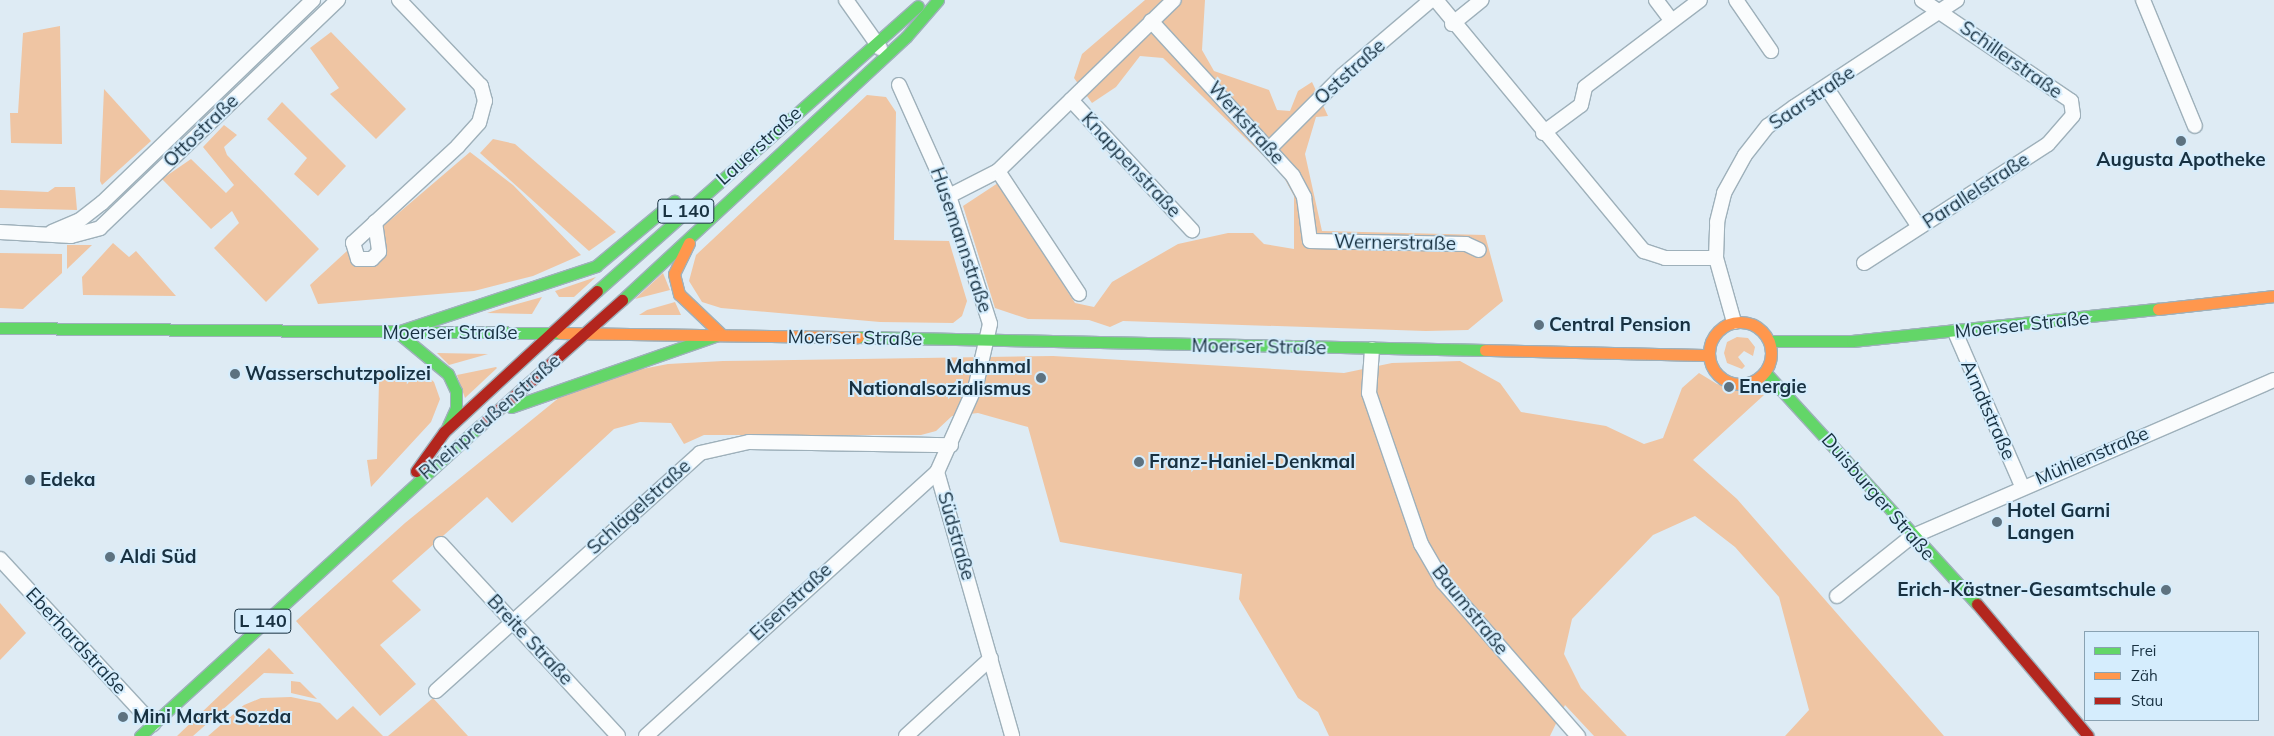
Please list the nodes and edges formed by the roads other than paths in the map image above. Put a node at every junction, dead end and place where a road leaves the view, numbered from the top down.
1 (313, 0) edge
2 (338, 0) edge
3 (399, 0) edge
4 (846, 0) edge
5 (926, 0) edge
6 (938, 0) edge
7 (1174, 0) edge
8 (1431, 0) edge
9 (1436, 0) edge
10 (1482, 0) edge
11 (1656, 0) edge
12 (1700, 0) edge
13 (1736, 0) edge
14 (1922, 0) edge
15 (1957, 0) edge
16 (2143, 0) edge
17 (1941, 12) junction
18 (1672, 21) junction
19 (1151, 22) junction
20 (1452, 24) junction
21 (877, 41) junction
22 (1772, 50) dead end
23 (885, 57) junction
24 (899, 85) dead end
25 (1826, 87) junction
26 (823, 89) junction
27 (1071, 100) junction
28 (2074, 106) joint
29 (2195, 126) dead end
30 (1543, 134) junction
31 (750, 136) dead end
32 (1271, 148) junction
33 (998, 171) junction
34 (686, 191) dead end
35 (949, 196) junction
36 (704, 221) junction
37 (376, 222) dead end
38 (1919, 227) junction
39 (1192, 230) dead end
40 (0, 232) edge
41 (51, 232) junction
42 (1310, 241) joint
43 (1479, 250) dead end
44 (1716, 258) junction
45 (1864, 263) dead end
46 (1079, 294) dead end
47 (2274, 296) edge
48 (1734, 322) junction
49 (0, 328) edge
50 (397, 332) junction
51 (1955, 332) junction
52 (551, 334) junction
53 (585, 334) junction
54 (721, 334) junction
55 (988, 341) junction
56 (1769, 341) junction
57 (1372, 349) junction
58 (1709, 355) junction
59 (1765, 372) junction
60 (2274, 380) edge
61 (501, 411) junction
62 (444, 432) junction
63 (951, 445) junction
64 (937, 472) junction
65 (2022, 486) junction
66 (394, 500) junction
67 (1911, 537) junction
68 (441, 544) dead end
69 (0, 558) edge
70 (1837, 596) dead end
71 (513, 622) junction
72 (990, 658) junction
73 (436, 691) dead end
74 (153, 724) junction
75 (140, 736) edge
76 (618, 736) edge
77 (646, 736) edge
78 (906, 736) edge
79 (1012, 736) edge
80 (1578, 736) edge
81 (2088, 736) edge

1 - 41 street, Ottostraße
2 - 41 street, Ottostraße
3 - 37 street
4 - 21 street
5 - 21 main road, Lauerstraße / L 140
6 - 23 main road, Lauerstraße / L 140
7 - 19 street, Knappenstraße
8 - 32 street, Oststraße
9 - 20 street
10 - 20 street
11 - 18 street
12 - 18 street
13 - 22 street
14 - 17 street, Schillerstraße
15 - 17 street, Saarstraße
16 - 29 street
17 - 25 street, Saarstraße
17 - 28 street, Schillerstraße
18 - 30 street
19 - 27 street, Knappenstraße
19 - 32 street, Werkstraße
20 - 30 street
21 - 23 street
21 - 26 main road, Lauerstraße / L 140
23 - 36 main road, Lauerstraße / L 140
24 - 35 street, Husemannstraße
25 - 38 street
25 - 44 street, Saarstraße
26 - 31 main road
26 - 52 main road, Lauerstraße / L 140
27 - 33 street, Knappenstraße
27 - 39 street, Knappenstraße
28 - 38 street, Parallelstraße
30 - 44 street
32 - 42 street, Werkstraße
33 - 35 street, Knappenstraße
33 - 46 street
34 - 50 main road
35 - 55 street, Husemannstraße
36 - 53 main road, Lauerstraße / L 140
36 - 54 main road
38 - 45 street, Parallelstraße
40 - 41 street, Ottostraße
42 - 43 street, Wernerstraße
44 - 48 street, Saarstraße
47 - 51 main road, Moerser Straße
48 - 56 main road
48 - 58 main road
49 - 50 main road, Moerser Straße
50 - 52 main road, Moerser Straße
50 - 62 main road
51 - 56 main road, Moerser Straße
51 - 65 street, Arndtstraße
52 - 53 main road, Moerser Straße
52 - 62 main road, Rheinpreußenstraße / L 140
53 - 54 main road, Moerser Straße
53 - 61 main road, Rheinpreußenstraße / L 140
54 - 55 main road, Moerser Straße
54 - 61 main road
55 - 57 main road, Moerser Straße
55 - 63 street, Südstraße
56 - 59 main road
57 - 58 main road, Moerser Straße
57 - 80 street, Baumstraße
58 - 59 main road
59 - 67 main road, Duisburger Straße
60 - 65 street, Mühlenstraße
61 - 66 main road, Rheinpreußenstraße / L 140
62 - 66 main road, Rheinpreußenstraße / L 140
63 - 64 street, Südstraße
63 - 71 street, Schlägelstraße
64 - 72 street, Südstraße
64 - 77 street, Eisenstraße
65 - 67 street, Mühlenstraße
66 - 74 main road, Rheinpreußenstraße / L 140
67 - 70 street, Mühlenstraße
67 - 81 main road, Duisburger Straße
68 - 71 street, Breite Straße
69 - 74 street, Eberhardstraße
71 - 73 street, Schlägelstraße
71 - 76 street, Breite Straße
72 - 78 street
72 - 79 street, Südstraße
74 - 75 main road, Rheinpreußenstraße / L 140

